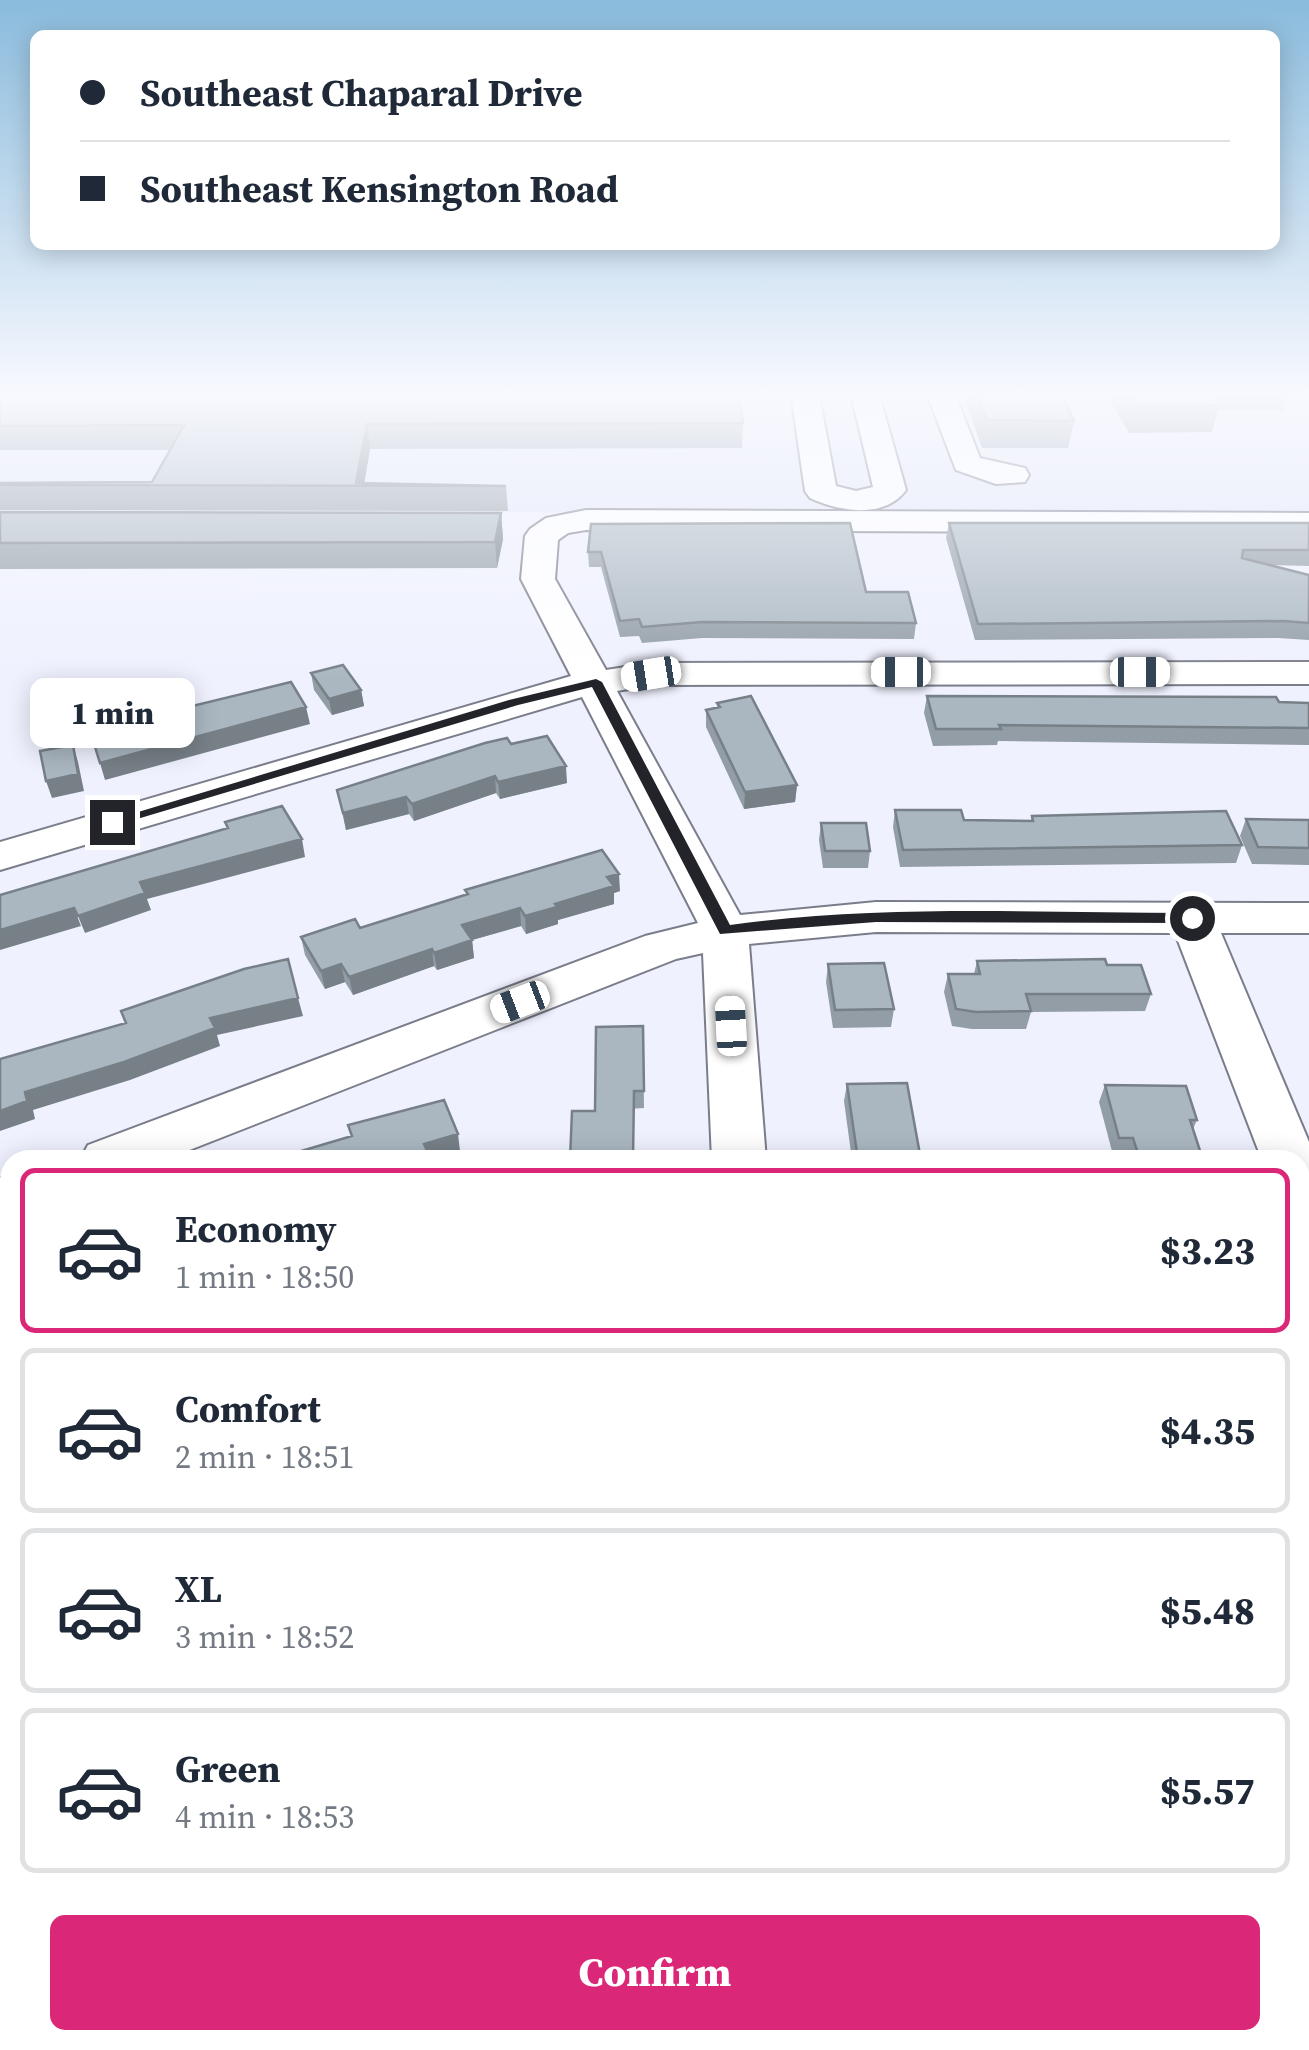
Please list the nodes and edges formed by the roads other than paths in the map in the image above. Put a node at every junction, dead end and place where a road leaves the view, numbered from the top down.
1 (821, 490) edge
2 (890, 490) edge
3 (1309, 524) edge
4 (1309, 673) edge
5 (596, 682) junction
6 (0, 856) edge
7 (1192, 918) junction
8 (1309, 918) edge
9 (725, 930) junction
10 (133, 1150) edge
11 (738, 1150) edge
12 (1285, 1150) edge

1 - 2 street
3 - 5 street
4 - 5 street
5 - 6 street
5 - 9 street
7 - 8 street
7 - 9 street
7 - 12 street
9 - 10 street
9 - 11 street

